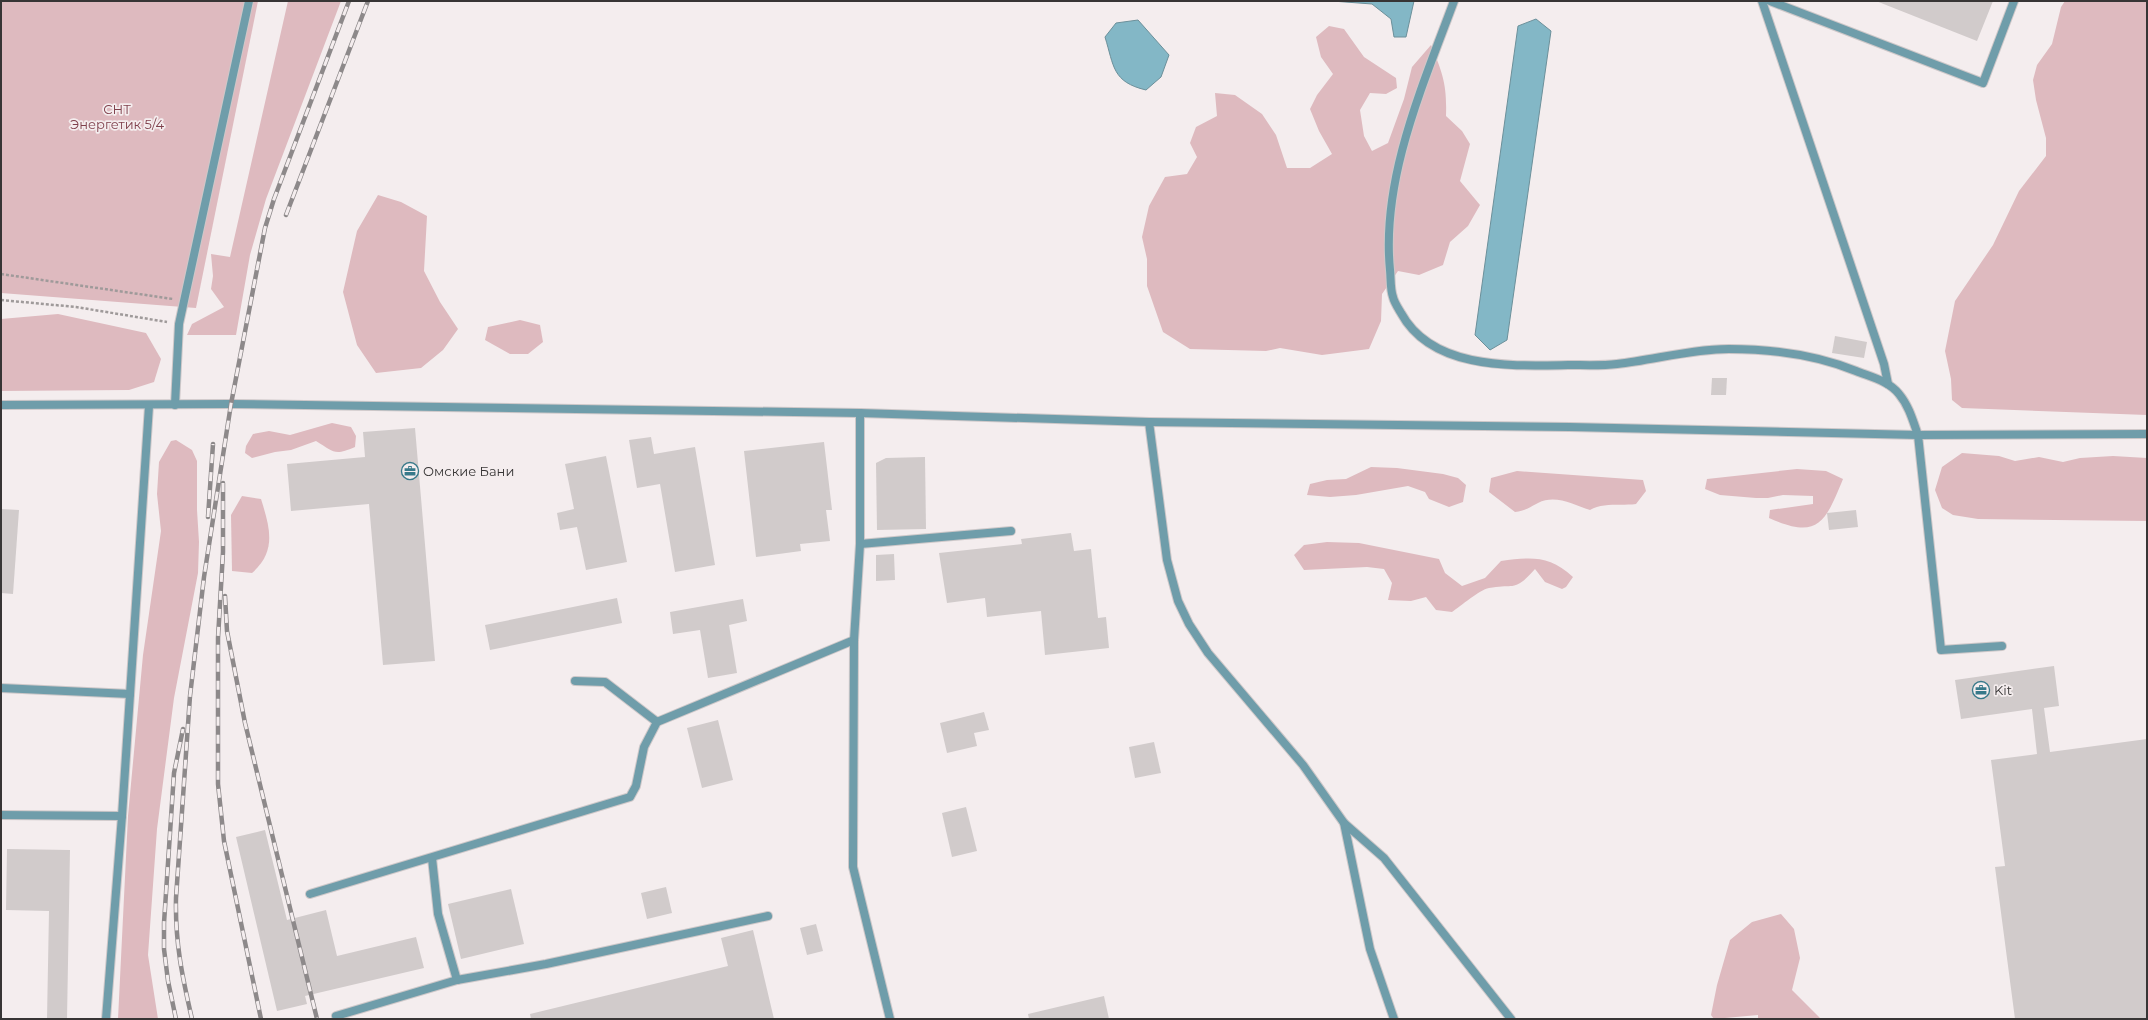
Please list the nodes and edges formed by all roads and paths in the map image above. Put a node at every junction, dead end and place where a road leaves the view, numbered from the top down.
1 (249, 1) edge
2 (1454, 1) edge
3 (1762, 1) edge
4 (1770, 1) edge
5 (2014, 1) edge
6 (1, 274) edge
7 (1, 300) edge
8 (186, 301) junction
9 (179, 324) junction
10 (1888, 384) junction
11 (1, 405) edge
12 (149, 406) junction
13 (175, 406) junction
14 (860, 413) junction
15 (1149, 422) junction
16 (2147, 434) edge
17 (1918, 435) junction
18 (1011, 531) dead end
19 (860, 544) junction
20 (854, 640) junction
21 (2002, 646) dead end
22 (575, 681) dead end
23 (1, 688) edge
24 (130, 694) junction
25 (657, 722) junction
26 (1, 815) edge
27 (122, 816) junction
28 (1344, 823) junction
29 (432, 858) junction
30 (310, 894) dead end
31 (768, 916) dead end
32 (457, 980) junction
33 (336, 1016) dead end
34 (106, 1019) edge
35 (890, 1019) edge
36 (1394, 1019) edge
37 (1511, 1019) edge

1 - 8 street
2 - 10 street
3 - 10 street
4 - 5 street
6 - 8 path
7 - 9 path
8 - 9 street
9 - 13 street
10 - 17 street
11 - 12 street
12 - 13 street
12 - 24 street
13 - 14 street
14 - 15 street
14 - 19 street
15 - 17 street
15 - 28 street
16 - 17 street
17 - 21 street
18 - 19 street
19 - 20 street
20 - 25 street
20 - 35 street
22 - 25 street
23 - 24 street
24 - 27 street
25 - 29 street
26 - 27 street
27 - 34 street
28 - 36 street
28 - 37 street
29 - 30 street
29 - 32 street
31 - 32 street
32 - 33 street

